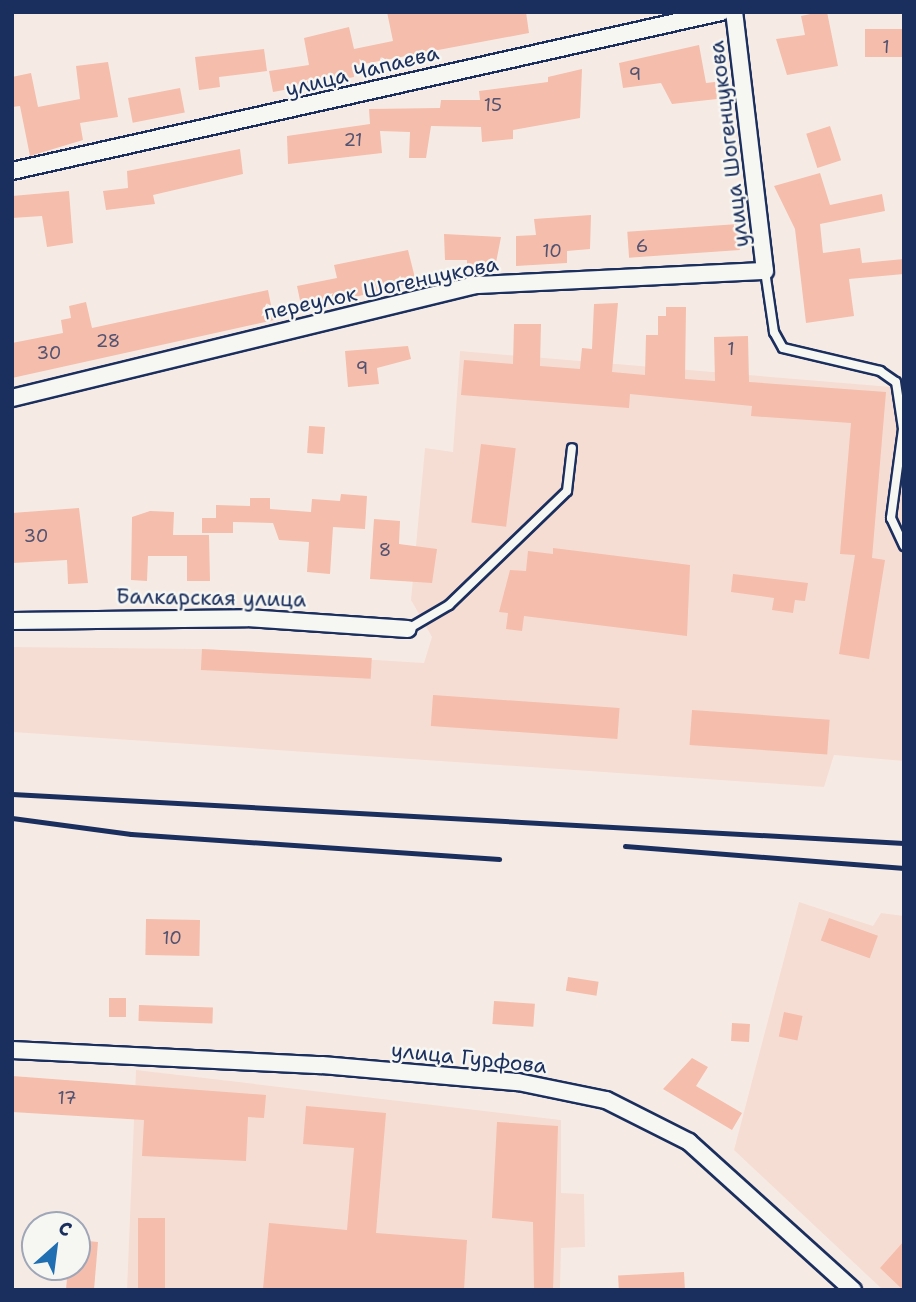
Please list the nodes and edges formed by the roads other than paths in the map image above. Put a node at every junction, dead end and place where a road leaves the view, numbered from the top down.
1 (721, 12) edge
2 (734, 12) edge
3 (690, 15) edge
4 (12, 171) edge
5 (765, 271) junction
6 (12, 398) edge
7 (572, 448) dead end
8 (904, 546) edge
9 (12, 621) edge
10 (408, 629) joint
11 (12, 1049) edge
12 (853, 1290) edge

1 - 3 street, улица Чапаева
2 - 5 street, улица Шогенцукова
3 - 4 street, улица Чапаева
5 - 6 street, переулок Шогенцукова
5 - 8 lane
7 - 10 lane
9 - 10 street, Балкарская улица
11 - 12 street, улица Гурфова

